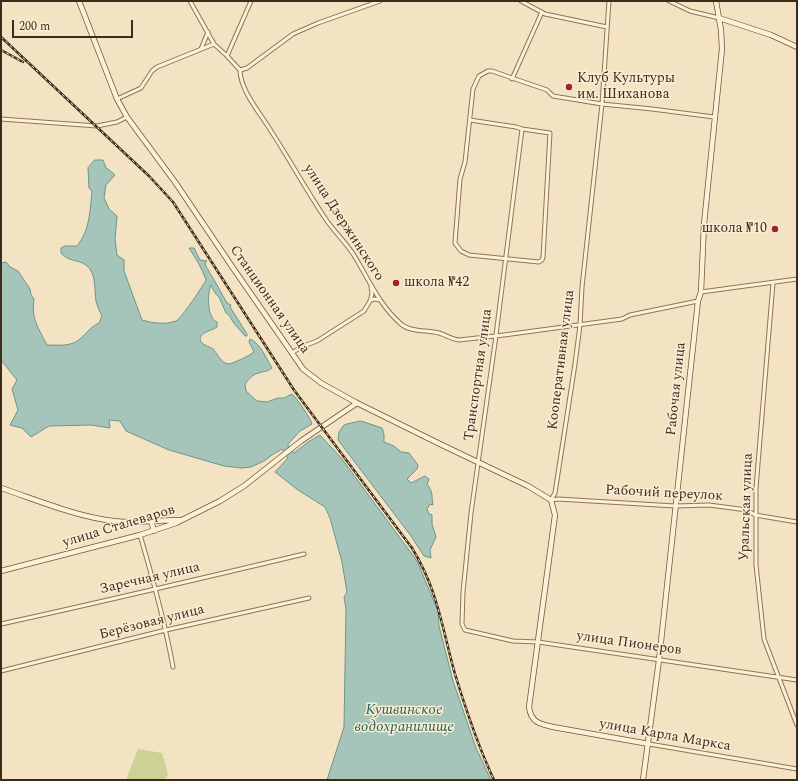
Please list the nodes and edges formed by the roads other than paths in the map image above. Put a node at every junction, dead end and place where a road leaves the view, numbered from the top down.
1 (79, 1) edge
2 (190, 1) edge
3 (195, 1) edge
4 (251, 1) edge
5 (380, 1) edge
6 (521, 1) edge
7 (609, 1) edge
8 (669, 1) edge
9 (716, 1) edge
10 (192, 5) junction
11 (542, 12) junction
12 (719, 18) junction
13 (607, 27) junction
14 (208, 32) junction
15 (214, 44) junction
16 (797, 47) edge
17 (201, 49) junction
18 (228, 51) junction
19 (222, 52) junction
20 (227, 56) junction
21 (240, 70) junction
22 (512, 79) junction
23 (117, 99) junction
24 (602, 104) junction
25 (127, 117) junction
26 (714, 117) junction
27 (1, 119) edge
28 (470, 120) junction
29 (522, 129) junction
30 (506, 258) junction
31 (797, 279) edge
32 (773, 283) junction
33 (371, 286) junction
34 (701, 292) junction
35 (381, 300) junction
36 (370, 301) junction
37 (698, 301) junction
38 (580, 325) junction
39 (496, 336) junction
40 (292, 353) junction
41 (357, 403) junction
42 (478, 462) junction
43 (1, 488) edge
44 (551, 500) junction
45 (675, 506) junction
46 (755, 514) junction
47 (182, 520) junction
48 (151, 522) junction
49 (797, 522) edge
50 (154, 531) junction
51 (140, 535) junction
52 (304, 554) dead end
53 (1, 571) edge
54 (156, 588) junction
55 (309, 598) dead end
56 (1, 624) edge
57 (462, 624) joint
58 (166, 630) junction
59 (538, 642) junction
60 (659, 660) junction
61 (173, 667) dead end
62 (1, 671) edge
63 (779, 678) junction
64 (797, 680) edge
65 (533, 718) joint
66 (797, 725) edge
67 (649, 744) junction
68 (797, 769) edge
69 (643, 780) edge

1 - 23 street, Станционная улица
2 - 10 street
3 - 10 street
4 - 18 street
5 - 21 street
6 - 11 street
7 - 13 street, Кооперативная улица
8 - 12 street
9 - 12 street, Рабочая улица
10 - 14 street
11 - 13 street
11 - 22 street
12 - 16 street
12 - 26 street, Рабочая улица
13 - 24 street, Кооперативная улица
14 - 15 street
14 - 17 street
15 - 17 street
15 - 19 street
17 - 23 street
18 - 19 street
18 - 20 street
19 - 20 street
20 - 21 street
21 - 33 street, улица Дзержинского
22 - 24 street
22 - 28 street
23 - 25 street, Станционная улица
24 - 26 street
24 - 38 street, Кооперативная улица
25 - 27 street
25 - 40 street, Станционная улица
26 - 34 street, Рабочая улица
28 - 29 street
28 - 30 street
29 - 30 street, Транспортная улица
29 - 30 street
30 - 39 street, Транспортная улица
31 - 32 street
32 - 34 street
32 - 46 street, Уральская улица
33 - 35 street, улица Дзержинского
33 - 36 street
34 - 37 street, Рабочая улица
35 - 36 street
35 - 39 street, улица Дзержинского
36 - 40 street
37 - 38 street
37 - 45 street, Рабочая улица
38 - 39 street
38 - 44 street, Кооперативная улица
39 - 42 street, Транспортная улица
40 - 41 street, Станционная улица
41 - 42 street, Станционная улица
41 - 47 street, улица Сталеваров
42 - 44 street, Станционная улица
42 - 57 street, Транспортная улица
43 - 48 street
44 - 45 street, Рабочий переулок
44 - 59 street, Кооперативная улица
45 - 46 street, Рабочий переулок
45 - 60 street, Рабочая улица
46 - 49 street, Рабочий переулок
46 - 63 street, Уральская улица
47 - 48 street
47 - 50 street, улица Сталеваров
48 - 50 street
50 - 51 street, улица Сталеваров
51 - 53 street, улица Сталеваров
51 - 54 street
52 - 54 street, Заречная улица
54 - 56 street, Заречная улица
54 - 58 street
55 - 58 street, Берёзовая улица
57 - 59 street, улица Пионеров
58 - 61 street
58 - 62 street, Берёзовая улица
59 - 60 street, улица Пионеров
59 - 65 street, Кооперативная улица
60 - 63 street, улица Пионеров
60 - 67 street, Рабочая улица
63 - 64 street, улица Пионеров
63 - 66 street, Уральская улица
65 - 67 street, улица Карла Маркса
67 - 68 street, улица Карла Маркса
67 - 69 street, Рабочая улица

